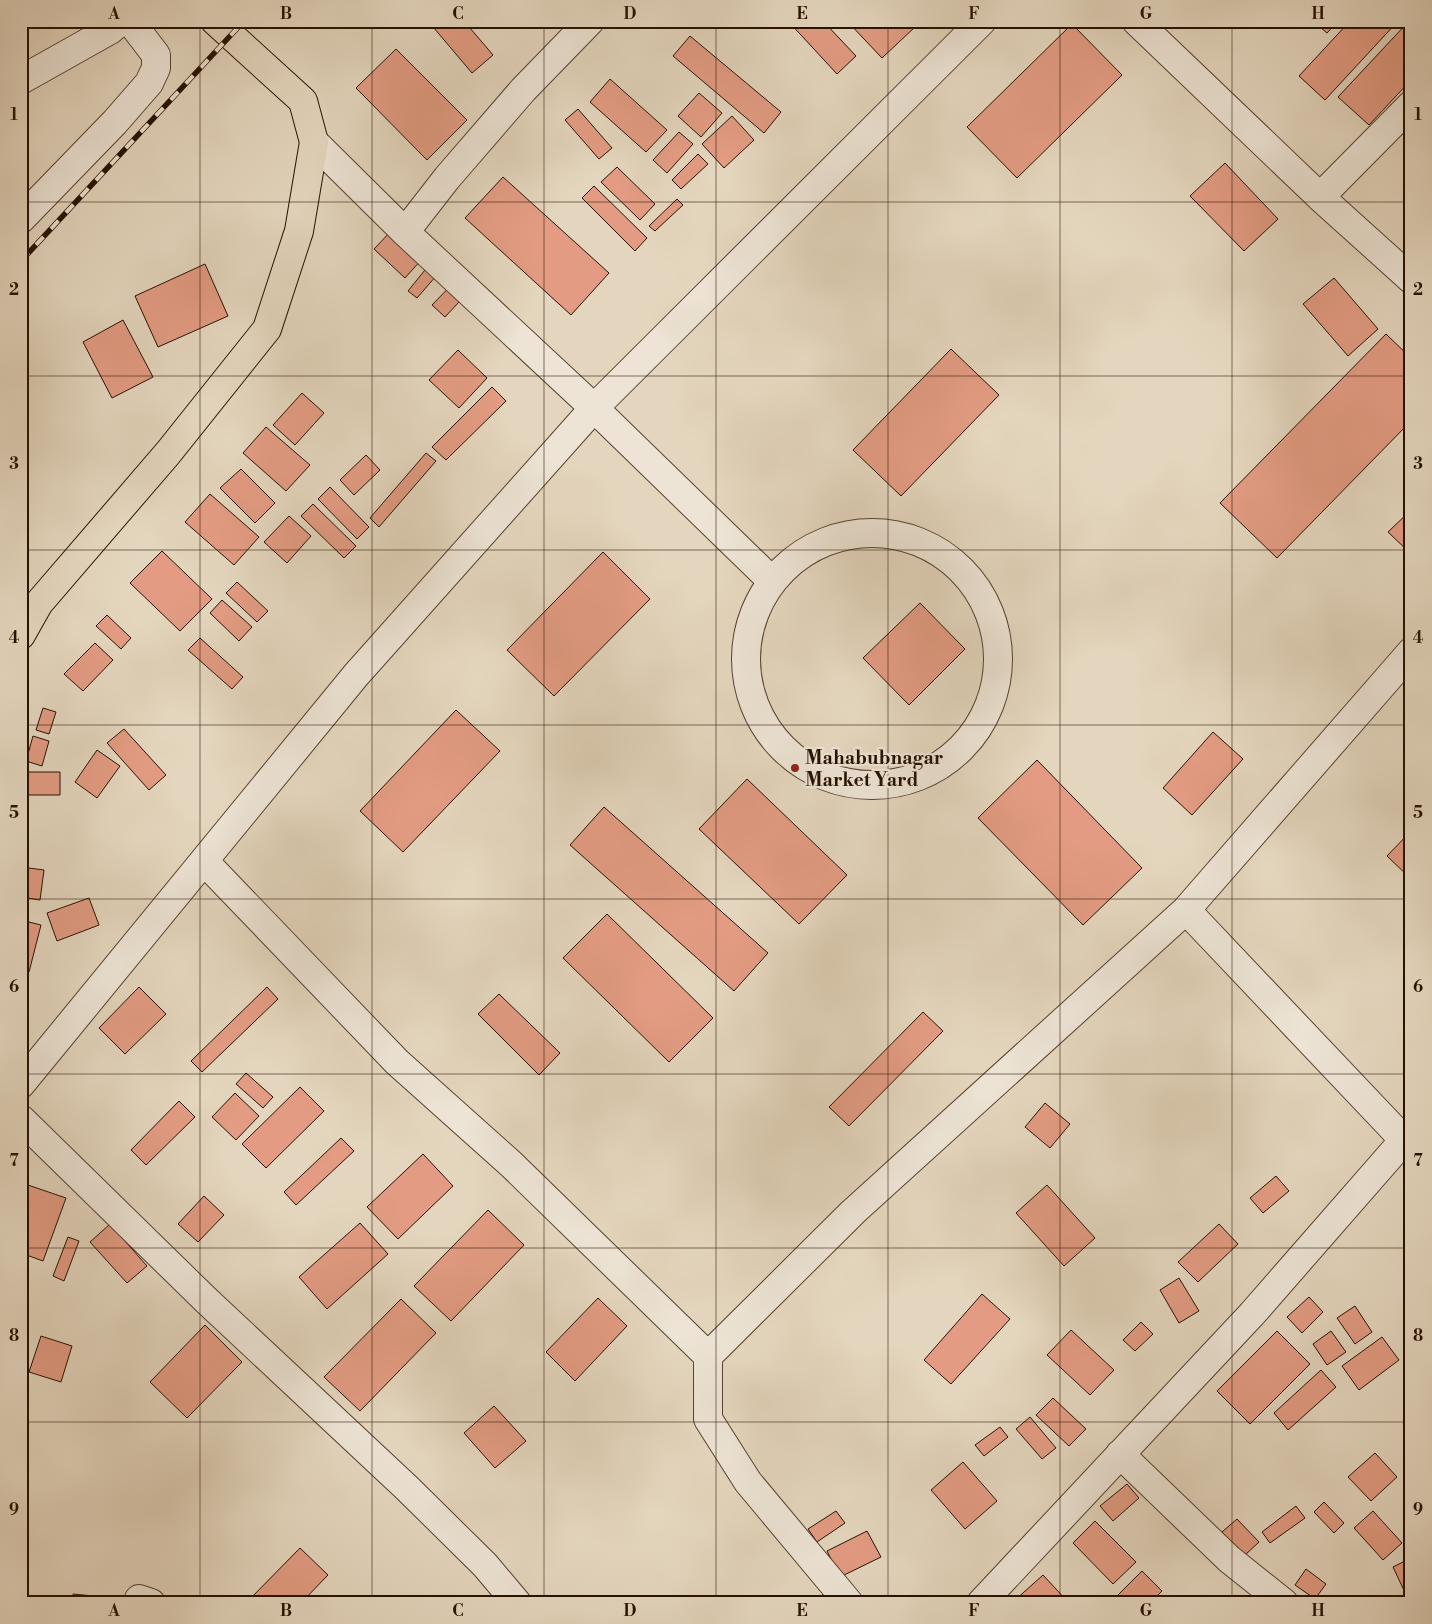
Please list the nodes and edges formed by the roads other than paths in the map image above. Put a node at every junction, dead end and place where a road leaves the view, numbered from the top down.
1 (120, 21) edge
2 (130, 21) edge
3 (215, 21) edge
4 (590, 21) edge
5 (982, 21) edge
6 (1136, 21) edge
7 (21, 80) edge
8 (1411, 105) edge
9 (314, 142) junction
10 (1320, 197) junction
11 (21, 219) edge
12 (405, 232) junction
13 (1411, 279) edge
14 (594, 408) junction
15 (772, 581) junction
16 (21, 635) edge
17 (1411, 652) edge
18 (204, 861) junction
19 (1186, 910) junction
20 (21, 1084) edge
21 (21, 1119) edge
22 (1407, 1136) edge
23 (708, 1356) junction
24 (1120, 1454) junction
25 (139, 1603) edge
26 (151, 1603) edge
27 (517, 1603) edge
28 (849, 1603) edge
29 (982, 1603) edge
30 (1284, 1603) edge

1 - 7 street
2 - 11 street
3 - 9 main road
4 - 12 street
5 - 14 street
6 - 10 street
8 - 10 street
9 - 12 street
9 - 16 main road
10 - 13 street
12 - 14 street
14 - 15 street
14 - 18 street
15 - 15 street
17 - 19 street
18 - 20 street
18 - 23 street
19 - 22 street
19 - 23 street
21 - 27 street
22 - 24 street
23 - 28 street
24 - 29 street
24 - 30 street
25 - 26 street

